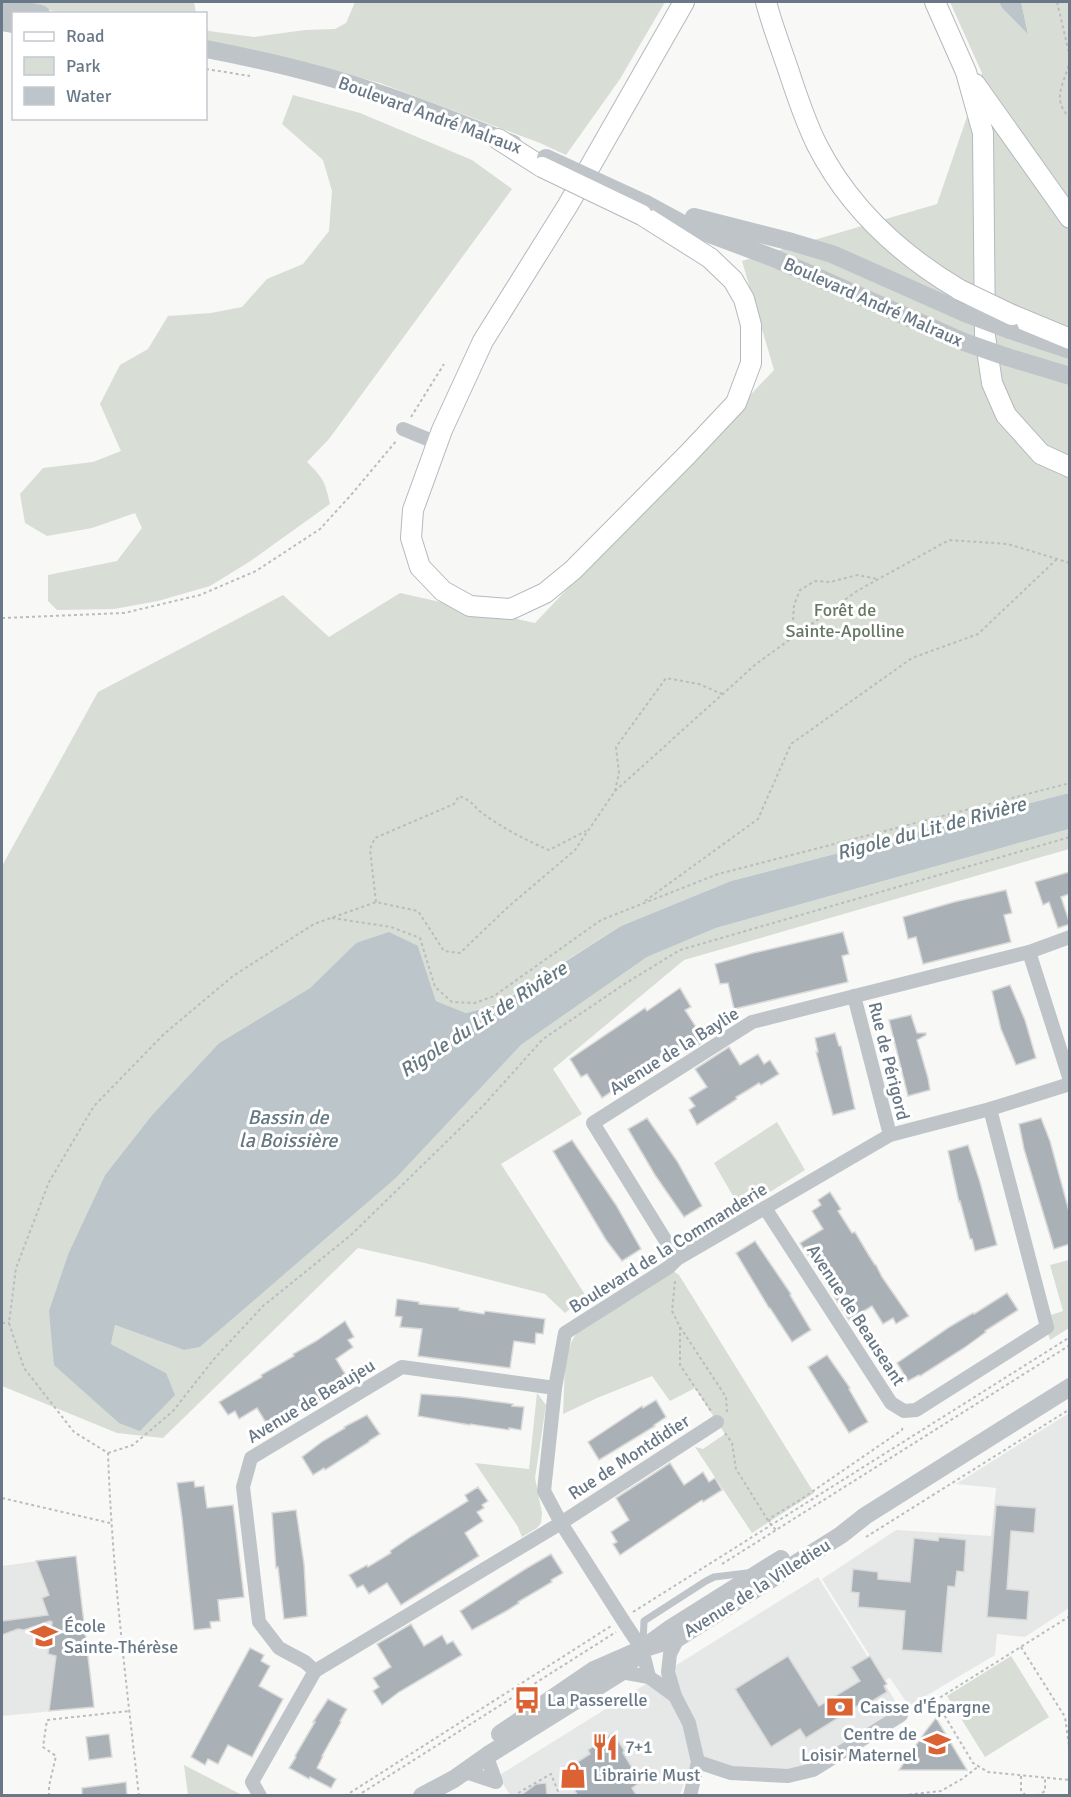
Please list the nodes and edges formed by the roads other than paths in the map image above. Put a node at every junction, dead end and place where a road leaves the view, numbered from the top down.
1 (684, 2) edge
2 (766, 2) edge
3 (935, 2) edge
4 (2, 6) edge
5 (31, 12) edge
6 (207, 49) edge
7 (966, 72) junction
8 (498, 138) joint
9 (644, 210) junction
10 (1070, 219) edge
11 (1011, 322) junction
12 (1070, 339) edge
13 (1070, 350) edge
14 (1070, 376) edge
15 (404, 429) road end
16 (437, 443) junction
17 (1070, 467) edge
18 (1070, 937) edge
19 (1029, 951) junction
20 (854, 996) junction
21 (1070, 1082) edge
22 (990, 1109) junction
23 (890, 1135) junction
24 (765, 1208) junction
25 (673, 1263) junction
26 (1070, 1387) edge
27 (555, 1388) junction
28 (724, 1421) road end
29 (865, 1516) junction
30 (561, 1523) junction
31 (678, 1638) junction
32 (642, 1649) junction
33 (315, 1671) junction
34 (621, 1672) junction
35 (668, 1672) junction
36 (649, 1677) junction
37 (675, 1696) junction
38 (902, 1715) road end
39 (488, 1755) junction
40 (698, 1762) junction
41 (462, 1773) junction
42 (422, 1795) edge
43 (260, 1796) edge
44 (690, 1796) edge

1 - 16 main road
2 - 11 main road, bridge
3 - 7 main road
4 - 5 street
6 - 8 street, Boulevard André Malraux
7 - 10 main road
7 - 17 main road
8 - 9 main road, bridge
9 - 11 street, Boulevard André Malraux, bridge
9 - 14 street, Boulevard André Malraux, bridge
9 - 16 main road
11 - 12 main road
11 - 13 street, Boulevard André Malraux
15 - 16 street
18 - 19 street, Avenue de la Baylie
19 - 20 street, Avenue de la Baylie
19 - 21 street
20 - 23 street, Rue de Périgord
20 - 25 street, Avenue de la Baylie
21 - 22 street, Boulevard de la Commanderie
22 - 23 street, Boulevard de la Commanderie
22 - 24 street, Avenue de Beauseant
23 - 24 street, Boulevard de la Commanderie
24 - 25 street, Boulevard de la Commanderie
25 - 27 street, Boulevard de la Commanderie
26 - 29 street, Avenue de la Villedieu
27 - 30 street, Boulevard de la Commanderie
27 - 33 street, Avenue de Beaujeu
28 - 30 street, Rue de Montdidier
29 - 31 street, Avenue de la Villedieu
29 - 32 street, Avenue de la Villedieu
30 - 32 street, Boulevard de la Commanderie
30 - 33 street
31 - 32 street, Avenue de la Villedieu
31 - 35 street
32 - 34 street, Avenue de la Villedieu
32 - 35 street
32 - 36 street, Boulevard de la Commanderie
32 - 42 street, Avenue de la Villedieu
33 - 43 street
34 - 36 street
34 - 39 street, Avenue de la Villedieu
35 - 37 street
36 - 37 street
37 - 40 street
38 - 40 street
39 - 41 street, Avenue de la Villedieu
39 - 41 street
40 - 44 street
41 - 42 street, Avenue de la Villedieu

